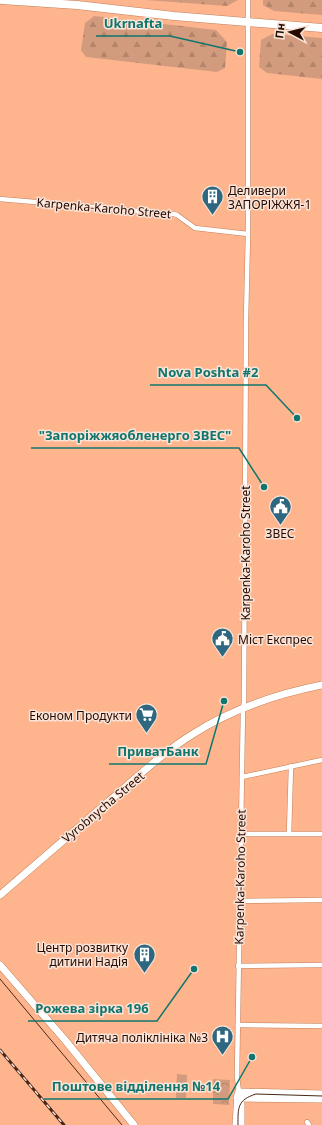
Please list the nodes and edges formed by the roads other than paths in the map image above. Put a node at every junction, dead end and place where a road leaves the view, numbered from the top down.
1 (2, 0) edge
2 (248, 0) edge
3 (248, 22) junction
4 (322, 28) edge
5 (0, 199) edge
6 (248, 234) junction
7 (322, 685) edge
8 (242, 709) junction
9 (322, 760) edge
10 (291, 766) junction
11 (242, 777) junction
12 (241, 834) junction
13 (289, 834) junction
14 (322, 834) edge
15 (0, 895) edge
16 (322, 900) edge
17 (240, 901) junction
18 (0, 965) edge
19 (322, 965) edge
20 (238, 966) junction
21 (238, 1026) junction
22 (322, 1026) edge
23 (322, 1094) edge
24 (239, 1096) junction
25 (322, 1099) edge
26 (134, 1125) edge
27 (236, 1125) edge
28 (241, 1125) edge

1 - 3 highway
2 - 3 street
3 - 4 highway
3 - 6 street
5 - 6 street, Karpenka-Karoho Street
6 - 8 street, Karpenka-Karoho Street
7 - 8 street, Vyrobnycha Street
8 - 11 street, Karpenka-Karoho Street
8 - 15 street, Vyrobnycha Street
9 - 10 street
10 - 11 street
10 - 13 street
11 - 12 street, Karpenka-Karoho Street
12 - 13 street
12 - 17 street, Karpenka-Karoho Street
13 - 14 street
16 - 17 street
17 - 20 street, Karpenka-Karoho Street
18 - 26 street
19 - 20 street
20 - 21 street, Karpenka-Karoho Street
21 - 22 street
21 - 24 street, Karpenka-Karoho Street
23 - 24 street
24 - 25 street
24 - 27 street, Karpenka-Karoho Street
24 - 28 street

